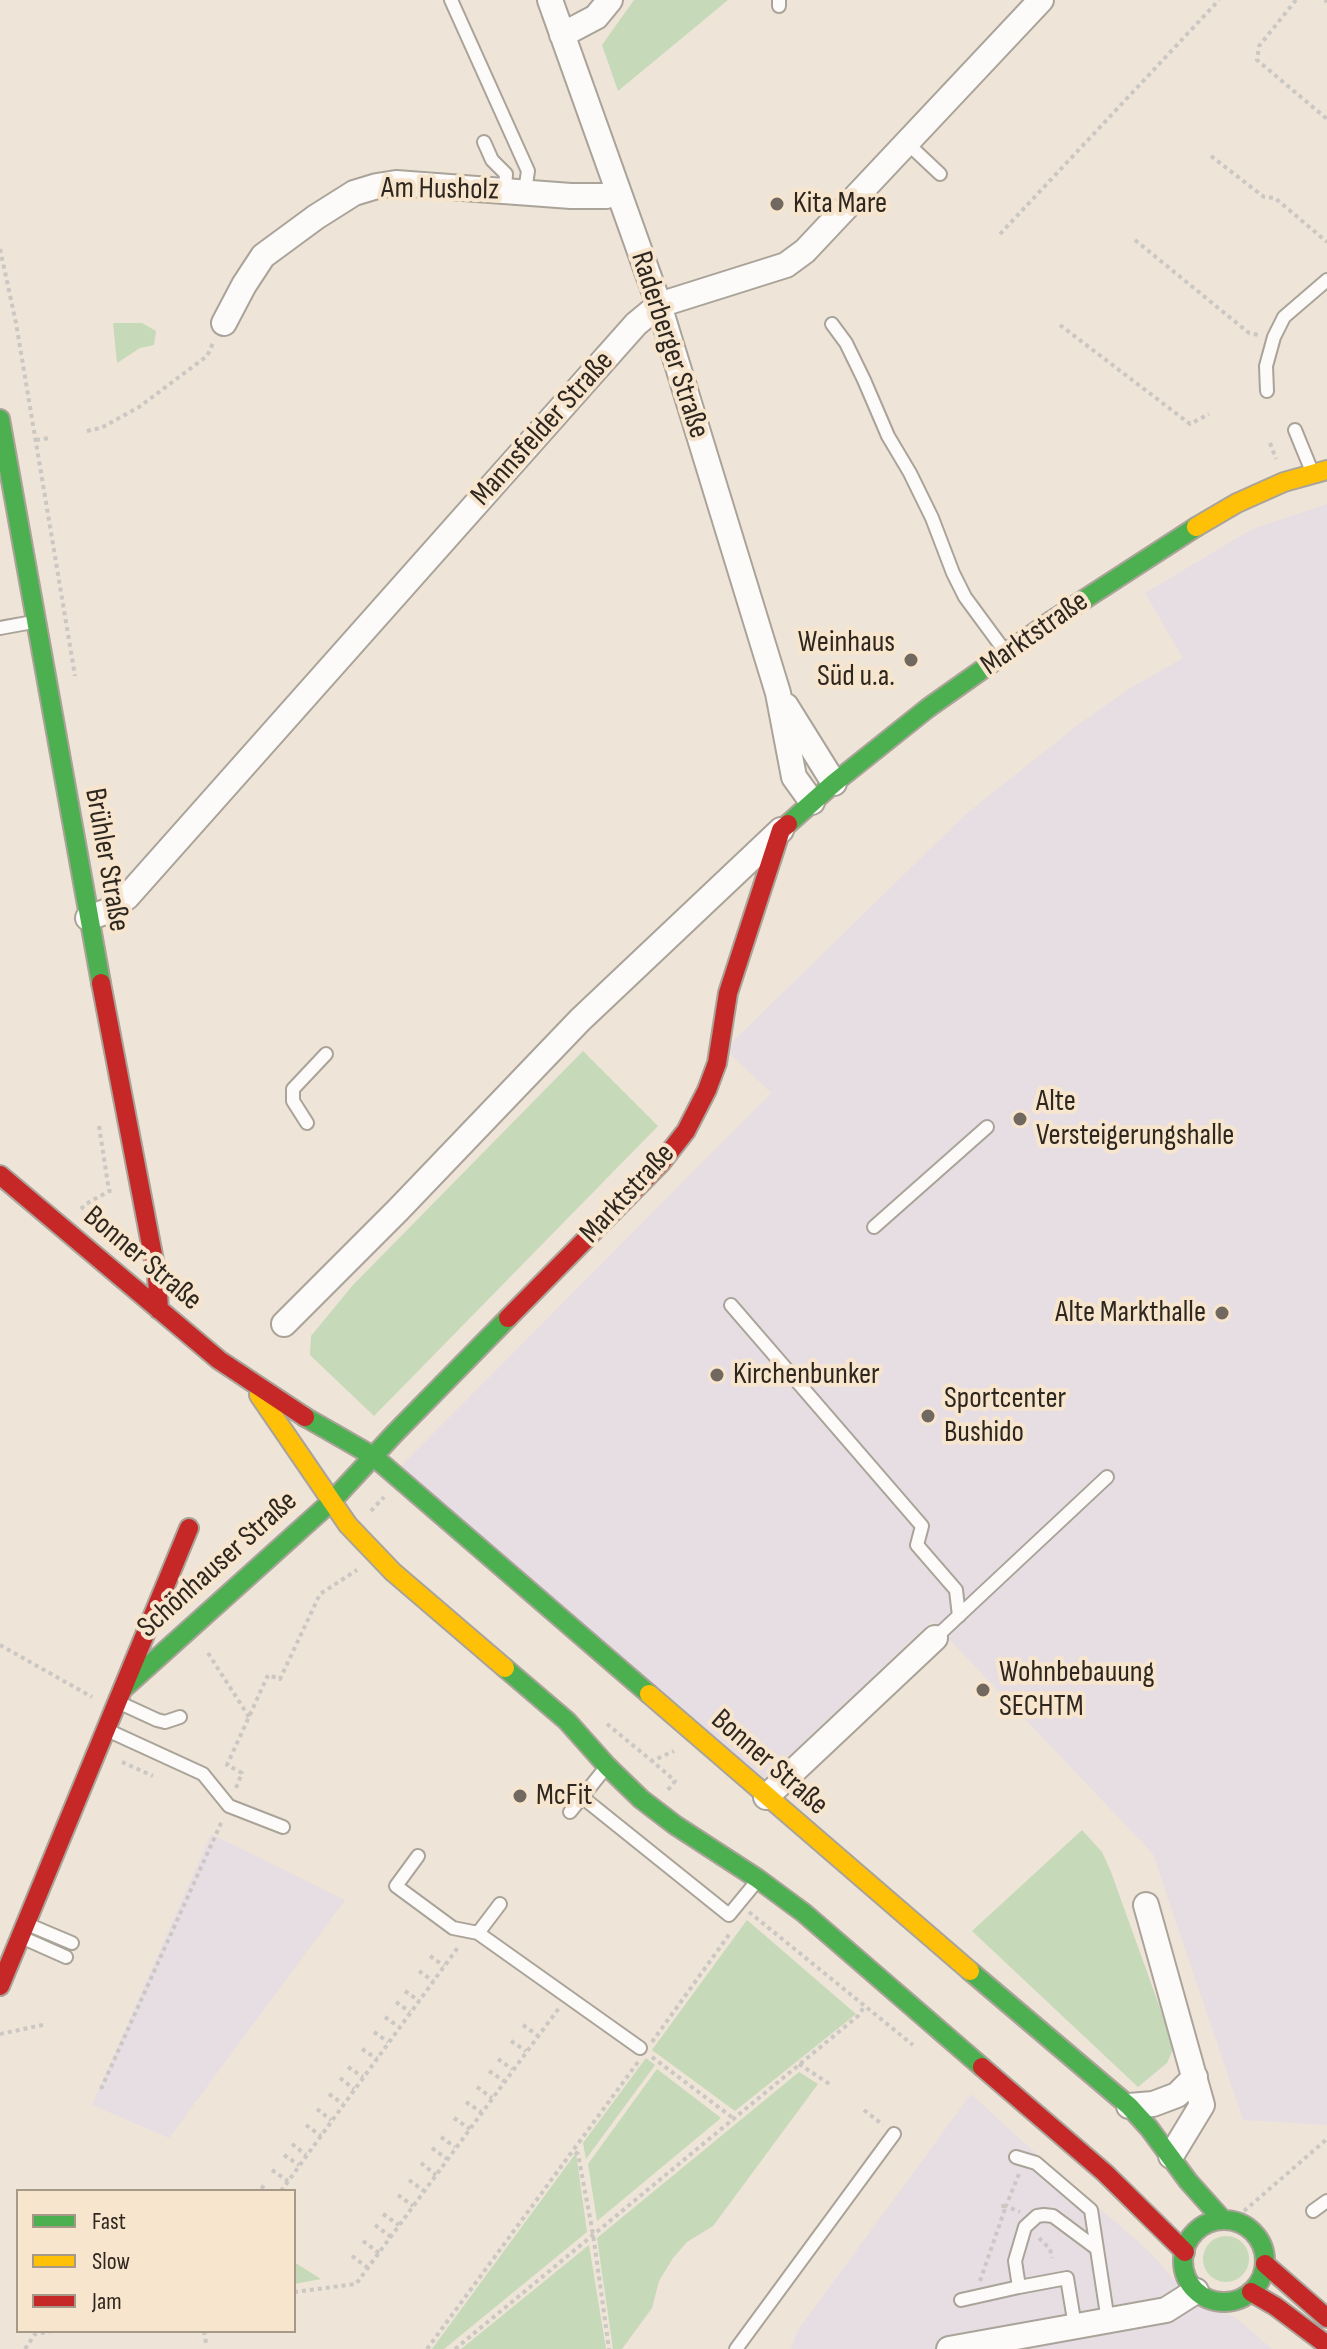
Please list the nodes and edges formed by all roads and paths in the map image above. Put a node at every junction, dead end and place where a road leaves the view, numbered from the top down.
1 (451, 0) edge
2 (550, 0) edge
3 (610, 0) edge
4 (1041, 0) edge
5 (1219, 0) edge
6 (1296, 0) edge
7 (562, 35) junction
8 (1327, 119) edge
9 (484, 142) dead end
10 (906, 142) junction
11 (1211, 156) dead end
12 (940, 174) dead end
13 (515, 190) junction
14 (618, 192) junction
15 (1000, 234) dead end
16 (1135, 240) dead end
17 (1327, 242) edge
18 (1327, 280) edge
19 (659, 305) junction
20 (224, 323) joint
21 (832, 324) dead end
22 (1060, 325) dead end
23 (1274, 337) junction
24 (1267, 391) dead end
25 (1209, 414) dead end
26 (1, 425) edge
27 (1295, 430) dead end
28 (87, 431) dead end
29 (49, 438) dead end
30 (35, 440) dead end
31 (1320, 472) edge
32 (36, 622) junction
33 (0, 628) edge
34 (1006, 653) junction
35 (778, 693) junction
36 (834, 783) junction
37 (812, 802) junction
38 (781, 830) junction
39 (88, 918) junction
40 (326, 1054) dead end
41 (307, 1123) dead end
42 (987, 1127) dead end
43 (0, 1175) edge
44 (109, 1191) dead end
45 (874, 1227) dead end
46 (63, 1229) junction
47 (731, 1305) dead end
48 (159, 1310) junction
49 (284, 1324) dead end
50 (250, 1382) junction
51 (373, 1456) junction
52 (1107, 1477) dead end
53 (349, 1483) joint
54 (332, 1501) junction
55 (189, 1528) dead end
56 (959, 1616) junction
57 (935, 1638) joint
58 (0, 1645) edge
59 (208, 1653) dead end
60 (119, 1700) junction
61 (180, 1717) dead end
62 (249, 1717) dead end
63 (607, 1724) dead end
64 (685, 1727) junction
65 (106, 1729) junction
66 (97, 1751) junction
67 (652, 1761) junction
68 (607, 1766) junction
69 (153, 1776) dead end
70 (582, 1797) junction
71 (766, 1797) junction
72 (641, 1799) junction
73 (570, 1812) dead end
74 (283, 1827) dead end
75 (418, 1856) dead end
76 (758, 1879) junction
77 (500, 1904) dead end
78 (1146, 1905) dead end
79 (747, 1911) dead end
80 (741, 1917) dead end
81 (733, 1929) dead end
82 (23, 1930) junction
83 (474, 1932) junction
84 (72, 1943) dead end
85 (430, 1956) dead end
86 (66, 1957) dead end
87 (444, 1966) junction
88 (419, 1971) dead end
89 (433, 1981) junction
90 (0, 1986) edge
91 (405, 1991) dead end
92 (567, 1996) junction
93 (419, 2001) junction
94 (396, 2002) dead end
95 (864, 2007) dead end
96 (410, 2012) junction
97 (385, 2017) dead end
98 (47, 2024) dead end
99 (523, 2025) dead end
100 (399, 2027) junction
101 (374, 2032) dead end
102 (0, 2034) edge
103 (538, 2036) junction
104 (511, 2041) dead end
105 (388, 2043) junction
106 (362, 2049) dead end
107 (643, 2050) junction
108 (526, 2052) junction
109 (377, 2059) junction
110 (498, 2059) dead end
111 (799, 2064) junction
112 (348, 2067) dead end
113 (513, 2070) junction
114 (489, 2071) dead end
115 (363, 2077) junction
116 (1195, 2077) junction
117 (340, 2078) dead end
118 (504, 2082) junction
119 (831, 2085) dead end
120 (477, 2087) dead end
121 (355, 2089) junction
122 (329, 2094) dead end
123 (492, 2098) junction
124 (466, 2102) dead end
125 (343, 2105) junction
126 (1129, 2106) junction
127 (317, 2109) dead end
128 (864, 2110) dead end
129 (481, 2113) junction
130 (454, 2118) dead end
131 (733, 2118) junction
132 (332, 2121) junction
133 (585, 2121) dead end
134 (306, 2125) dead end
135 (592, 2126) junction
136 (470, 2129) junction
137 (894, 2134) joint
138 (321, 2136) junction
139 (441, 2137) dead end
140 (1327, 2139) edge
141 (292, 2144) dead end
142 (432, 2148) dead end
143 (456, 2148) junction
144 (574, 2151) junction
145 (284, 2155) dead end
146 (307, 2155) junction
147 (1171, 2156) junction
148 (447, 2159) junction
149 (1019, 2162) joint
150 (421, 2163) dead end
151 (299, 2165) junction
152 (272, 2170) dead end
153 (548, 2173) dead end
154 (436, 2175) junction
155 (554, 2178) junction
156 (409, 2180) dead end
157 (288, 2181) junction
158 (261, 2186) dead end
159 (265, 2189) edge
160 (282, 2189) edge
161 (424, 2191) junction
162 (398, 2195) dead end
163 (1327, 2201) edge
164 (413, 2206) junction
165 (1313, 2211) dead end
166 (383, 2214) dead end
167 (1227, 2220) junction
168 (1029, 2221) junction
169 (375, 2225) dead end
170 (399, 2225) junction
171 (593, 2234) junction
172 (391, 2237) junction
173 (363, 2241) dead end
174 (496, 2242) dead end
175 (503, 2247) junction
176 (1096, 2248) junction
177 (1185, 2252) junction
178 (379, 2253) junction
179 (352, 2256) dead end
180 (1052, 2258) dead end
181 (1265, 2264) junction
182 (368, 2268) junction
183 (1019, 2287) junction
184 (1196, 2291) junction
185 (296, 2292) edge
186 (1251, 2292) junction
187 (458, 2295) dead end
188 (975, 2296) junction
189 (464, 2299) junction
190 (961, 2300) dead end
191 (1327, 2318) edge
192 (1108, 2321) junction
193 (1075, 2326) junction
194 (204, 2333) edge
195 (206, 2343) dead end
196 (1327, 2345) edge
197 (983, 2346) edge
198 (427, 2349) edge
199 (455, 2349) edge
200 (609, 2349) edge
201 (736, 2349) edge
202 (949, 2349) edge

1 - 13 lane
2 - 7 street, Raderberger Straße
3 - 7 street
4 - 10 street, Mannsfelder Straße
5 - 15 path
6 - 8 path
7 - 14 street, Raderberger Straße
9 - 13 lane
10 - 12 lane
10 - 19 street, Mannsfelder Straße
11 - 17 path
13 - 14 street, Am Husholz
13 - 20 street, Am Husholz
14 - 19 street, Raderberger Straße
16 - 23 path
18 - 23 lane
19 - 35 street, Raderberger Straße
19 - 39 street, Mannsfelder Straße
20 - 28 path
21 - 34 lane
22 - 25 path
23 - 24 lane
26 - 32 main road, Brühler Straße
27 - 31 lane, Marktstraße
29 - 30 path
31 - 34 main road, Marktstraße
32 - 33 lane
32 - 39 main road, Brühler Straße
34 - 36 main road, Marktstraße
35 - 36 street, Raderberger Straße
35 - 37 street, Raderberger Straße
36 - 37 main road, Marktstraße
37 - 38 main road, Marktstraße
38 - 49 street, Marktstraße
38 - 51 main road, Marktstraße
39 - 48 main road, Brühler Straße
40 - 41 lane
42 - 45 lane
43 - 46 main road, Bonner Straße
44 - 46 path
46 - 48 main road, Bonner Straße
47 - 56 lane
48 - 50 main road, Bonner Straße
50 - 51 main road, Bonner Straße
50 - 54 main road, Bonner Straße
51 - 53 main road, Marktstraße
51 - 64 main road, Bonner Straße
52 - 56 lane
53 - 54 main road, Schönhauser Straße
54 - 60 main road, Schönhauser Straße
54 - 68 main road, Bonner Straße
55 - 60 main road, Schönhauser Straße
56 - 57 lane
57 - 71 street
58 - 60 path
59 - 62 path
60 - 61 lane
60 - 65 main road, Schönhauser Straße
63 - 67 path
64 - 67 path
64 - 71 main road, Bonner Straße
65 - 66 main road, Schönhauser Straße
65 - 74 lane
66 - 69 path
66 - 82 main road, Schönhauser Straße
67 - 72 path
68 - 70 lane
68 - 72 main road, Bonner Straße
70 - 73 lane
70 - 76 lane
71 - 126 main road, Bonner Straße
72 - 76 main road, Bonner Straße
75 - 83 lane
76 - 177 main road, Bonner Straße
77 - 83 lane
78 - 116 street
79 - 80 path
81 - 107 path
82 - 84 lane
82 - 86 lane
82 - 90 main road, Schönhauser Straße
83 - 87 path
83 - 92 lane
85 - 87 path
87 - 89 path
88 - 89 path
89 - 93 path
91 - 93 path
92 - 103 path
92 - 107 lane
93 - 96 path
94 - 96 path
95 - 111 path
96 - 100 path
97 - 100 path
98 - 102 path
99 - 103 path
100 - 105 path
101 - 105 path
103 - 108 path
104 - 108 path
105 - 109 path
106 - 109 path
107 - 131 path
107 - 135 path
108 - 113 path
109 - 115 path
110 - 113 path
111 - 119 path
111 - 131 path
112 - 115 path
113 - 118 path
114 - 118 path
115 - 121 path
116 - 126 street
116 - 147 street
117 - 121 path
118 - 123 path
120 - 123 path
121 - 125 path
122 - 125 path
123 - 129 path
124 - 129 path
125 - 132 path
126 - 147 main road, Bonner Straße
127 - 132 path
128 - 137 path
129 - 136 path
130 - 136 path
131 - 171 path
132 - 138 path
133 - 135 path
134 - 138 path
135 - 144 path
136 - 143 path
137 - 201 lane
138 - 146 path
139 - 143 path
140 - 167 path
141 - 146 path
142 - 148 path
143 - 148 path
144 - 155 path
144 - 171 path
145 - 151 path
146 - 151 path
147 - 167 main road, Bonner Straße
148 - 154 path
149 - 176 lane
149 - 188 path
150 - 154 path
151 - 157 path
152 - 157 path
153 - 155 path
154 - 161 path
155 - 175 path
156 - 161 path
157 - 160 path
158 - 159 path
161 - 164 path
162 - 164 path
163 - 165 lane
164 - 170 path
166 - 170 path
167 - 177 main road
167 - 181 main road
168 - 176 lane
168 - 180 path
168 - 183 lane
169 - 172 path
170 - 172 path
171 - 199 path
171 - 200 path
172 - 178 path
173 - 178 path
174 - 175 path
175 - 189 path
176 - 192 lane
177 - 184 main road
178 - 182 path
179 - 182 path
181 - 186 main road
181 - 191 main road
182 - 185 path
183 - 188 lane
183 - 193 lane
184 - 186 main road
184 - 192 street
186 - 196 main road
187 - 189 path
188 - 190 lane
189 - 198 path
192 - 193 street
193 - 197 street
194 - 195 path
197 - 202 street

